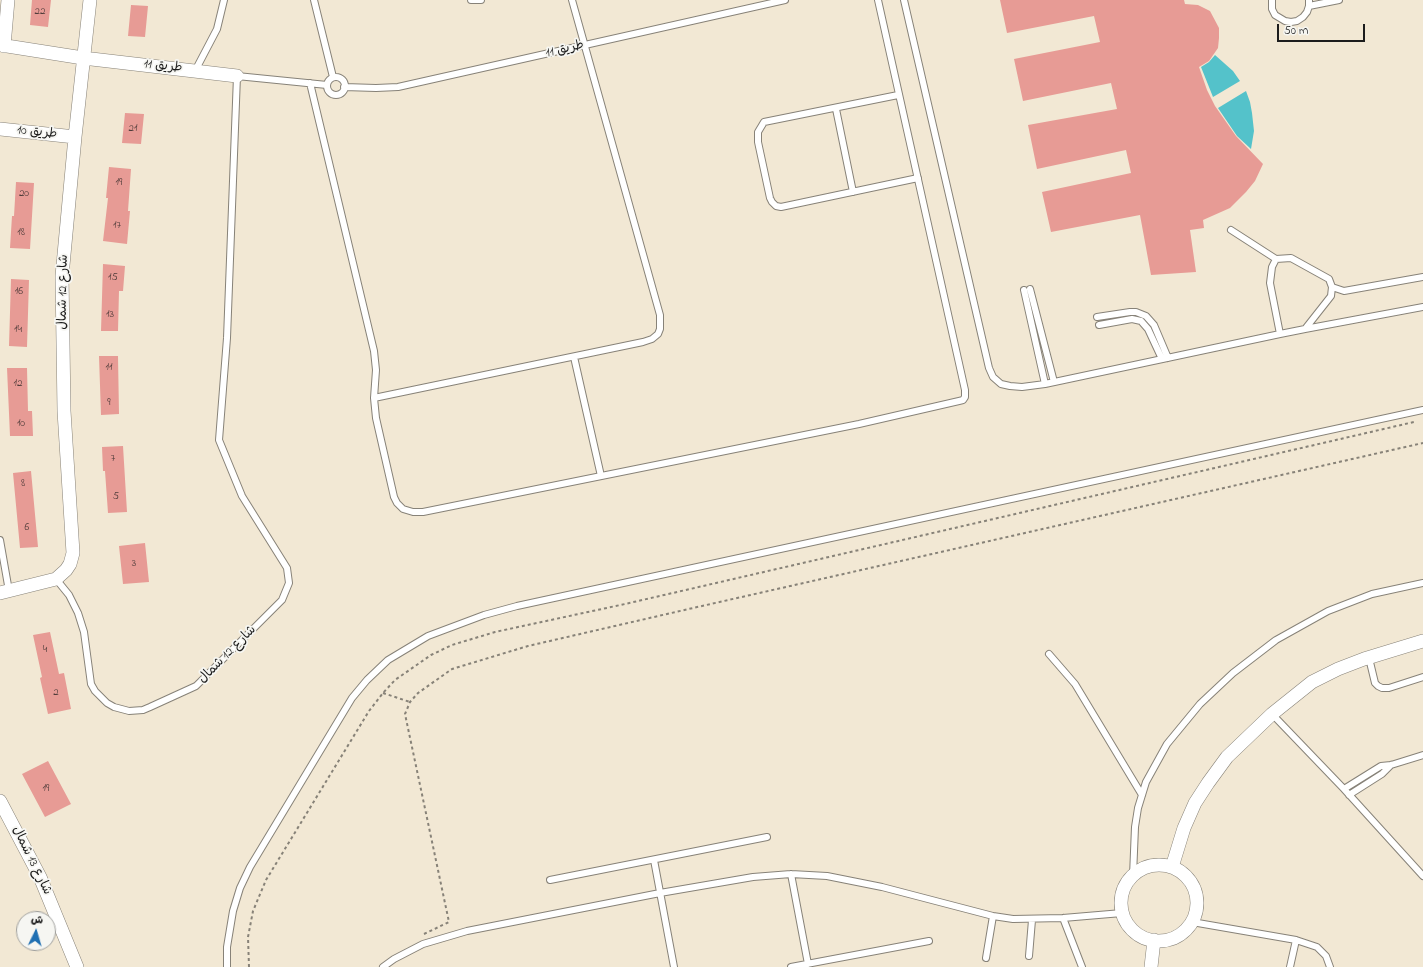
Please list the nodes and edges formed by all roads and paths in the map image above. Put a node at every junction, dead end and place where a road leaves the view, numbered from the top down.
1 (8, 0) edge
2 (90, 0) edge
3 (224, 0) edge
4 (314, 0) edge
5 (471, 0) edge
6 (481, 0) edge
7 (572, 0) edge
8 (785, 0) edge
9 (878, 0) edge
10 (904, 0) edge
11 (1272, 0) edge
12 (1339, 0) edge
13 (1309, 3) edge
14 (2, 45) edge
15 (585, 45) junction
16 (83, 58) junction
17 (195, 71) junction
18 (238, 76) junction
19 (333, 77) junction
20 (310, 83) junction
21 (327, 85) junction
22 (344, 87) junction
23 (898, 95) junction
24 (836, 109) junction
25 (0, 129) edge
26 (75, 137) junction
27 (918, 178) junction
28 (854, 192) junction
29 (1231, 230) dead end
30 (1276, 259) junction
31 (1423, 277) edge
32 (1332, 287) junction
33 (1423, 307) edge
34 (1097, 318) dead end
35 (1099, 325) dead end
36 (1305, 329) junction
37 (1280, 334) junction
38 (574, 357) junction
39 (1165, 358) junction
40 (1054, 382) junction
41 (1045, 384) junction
42 (374, 398) junction
43 (1423, 410) edge
44 (1416, 422) dead end
45 (1423, 443) edge
46 (601, 476) junction
47 (0, 540) edge
48 (56, 579) junction
49 (1423, 583) edge
50 (4, 592) edge
51 (1423, 641) edge
52 (1049, 654) dead end
53 (1369, 658) junction
54 (1423, 678) edge
55 (383, 693) junction
56 (410, 702) junction
57 (1272, 714) junction
58 (1423, 755) edge
59 (1391, 765) junction
60 (1344, 789) junction
61 (1142, 795) junction
62 (1349, 796) junction
63 (0, 801) edge
64 (767, 837) dead end
65 (654, 860) junction
66 (1172, 867) junction
67 (790, 874) junction
68 (1133, 876) junction
69 (1423, 876) edge
70 (550, 880) dead end
71 (660, 893) junction
72 (1122, 912) junction
73 (993, 916) junction
74 (1063, 918) junction
75 (1032, 920) junction
76 (1192, 922) junction
77 (419, 936) dead end
78 (1154, 940) junction
79 (1296, 940) junction
80 (929, 941) dead end
81 (1029, 956) dead end
82 (986, 958) dead end
83 (808, 964) junction
84 (77, 967) edge
85 (227, 967) edge
86 (249, 967) edge
87 (383, 967) edge
88 (674, 967) edge
89 (791, 967) edge
90 (1082, 967) edge
91 (1150, 967) edge
92 (1290, 967) edge
93 (1330, 967) edge

1 - 14 street
2 - 16 street, شارع 12 شمال
3 - 17 lane
4 - 19 lane
5 - 6 lane
7 - 15 lane
8 - 15 lane, طريق 11
9 - 23 lane
10 - 41 lane
11 - 13 lane
12 - 13 lane
14 - 16 street, طريق 11
15 - 22 lane, طريق 11
15 - 38 lane
16 - 17 street, طريق 11
16 - 26 street, شارع 12 شمال
17 - 18 street, طريق 11
18 - 20 lane, طريق 11
18 - 48 lane, شارع 12 شمال
19 - 21 lane
19 - 22 lane
20 - 21 lane, طريق 11
20 - 42 lane
21 - 22 lane
23 - 24 lane
23 - 27 lane
24 - 28 lane
24 - 28 lane
25 - 26 street, طريق 10
26 - 48 street, شارع 12 شمال
27 - 28 lane
27 - 46 lane
29 - 30 lane
30 - 32 lane
30 - 37 lane
31 - 32 lane
32 - 36 lane
33 - 36 lane
34 - 39 lane
35 - 39 lane
36 - 37 lane
37 - 39 lane
38 - 42 lane
38 - 46 lane
39 - 40 lane
40 - 41 lane
40 - 41 lane
42 - 46 lane
43 - 85 lane
44 - 55 path
45 - 56 path
47 - 50 lane
48 - 50 street
49 - 61 lane
51 - 53 street
52 - 61 lane
53 - 54 lane
53 - 57 street
55 - 56 path
55 - 86 path
56 - 77 path
57 - 60 lane
57 - 66 street
58 - 59 lane
59 - 60 lane
59 - 62 lane
60 - 62 lane
61 - 68 lane
62 - 69 lane
63 - 84 street, شارع 13 شمال
64 - 65 lane
65 - 70 lane
65 - 71 lane
66 - 68 street
66 - 76 street
67 - 71 lane
67 - 73 lane
67 - 83 lane
68 - 72 street
71 - 87 lane
71 - 88 lane
72 - 74 lane
72 - 78 street
73 - 75 lane
73 - 82 lane
74 - 75 lane
74 - 90 lane
75 - 81 lane
76 - 78 street
76 - 79 lane
78 - 91 street
79 - 92 lane
79 - 93 lane
80 - 83 lane
83 - 89 lane

